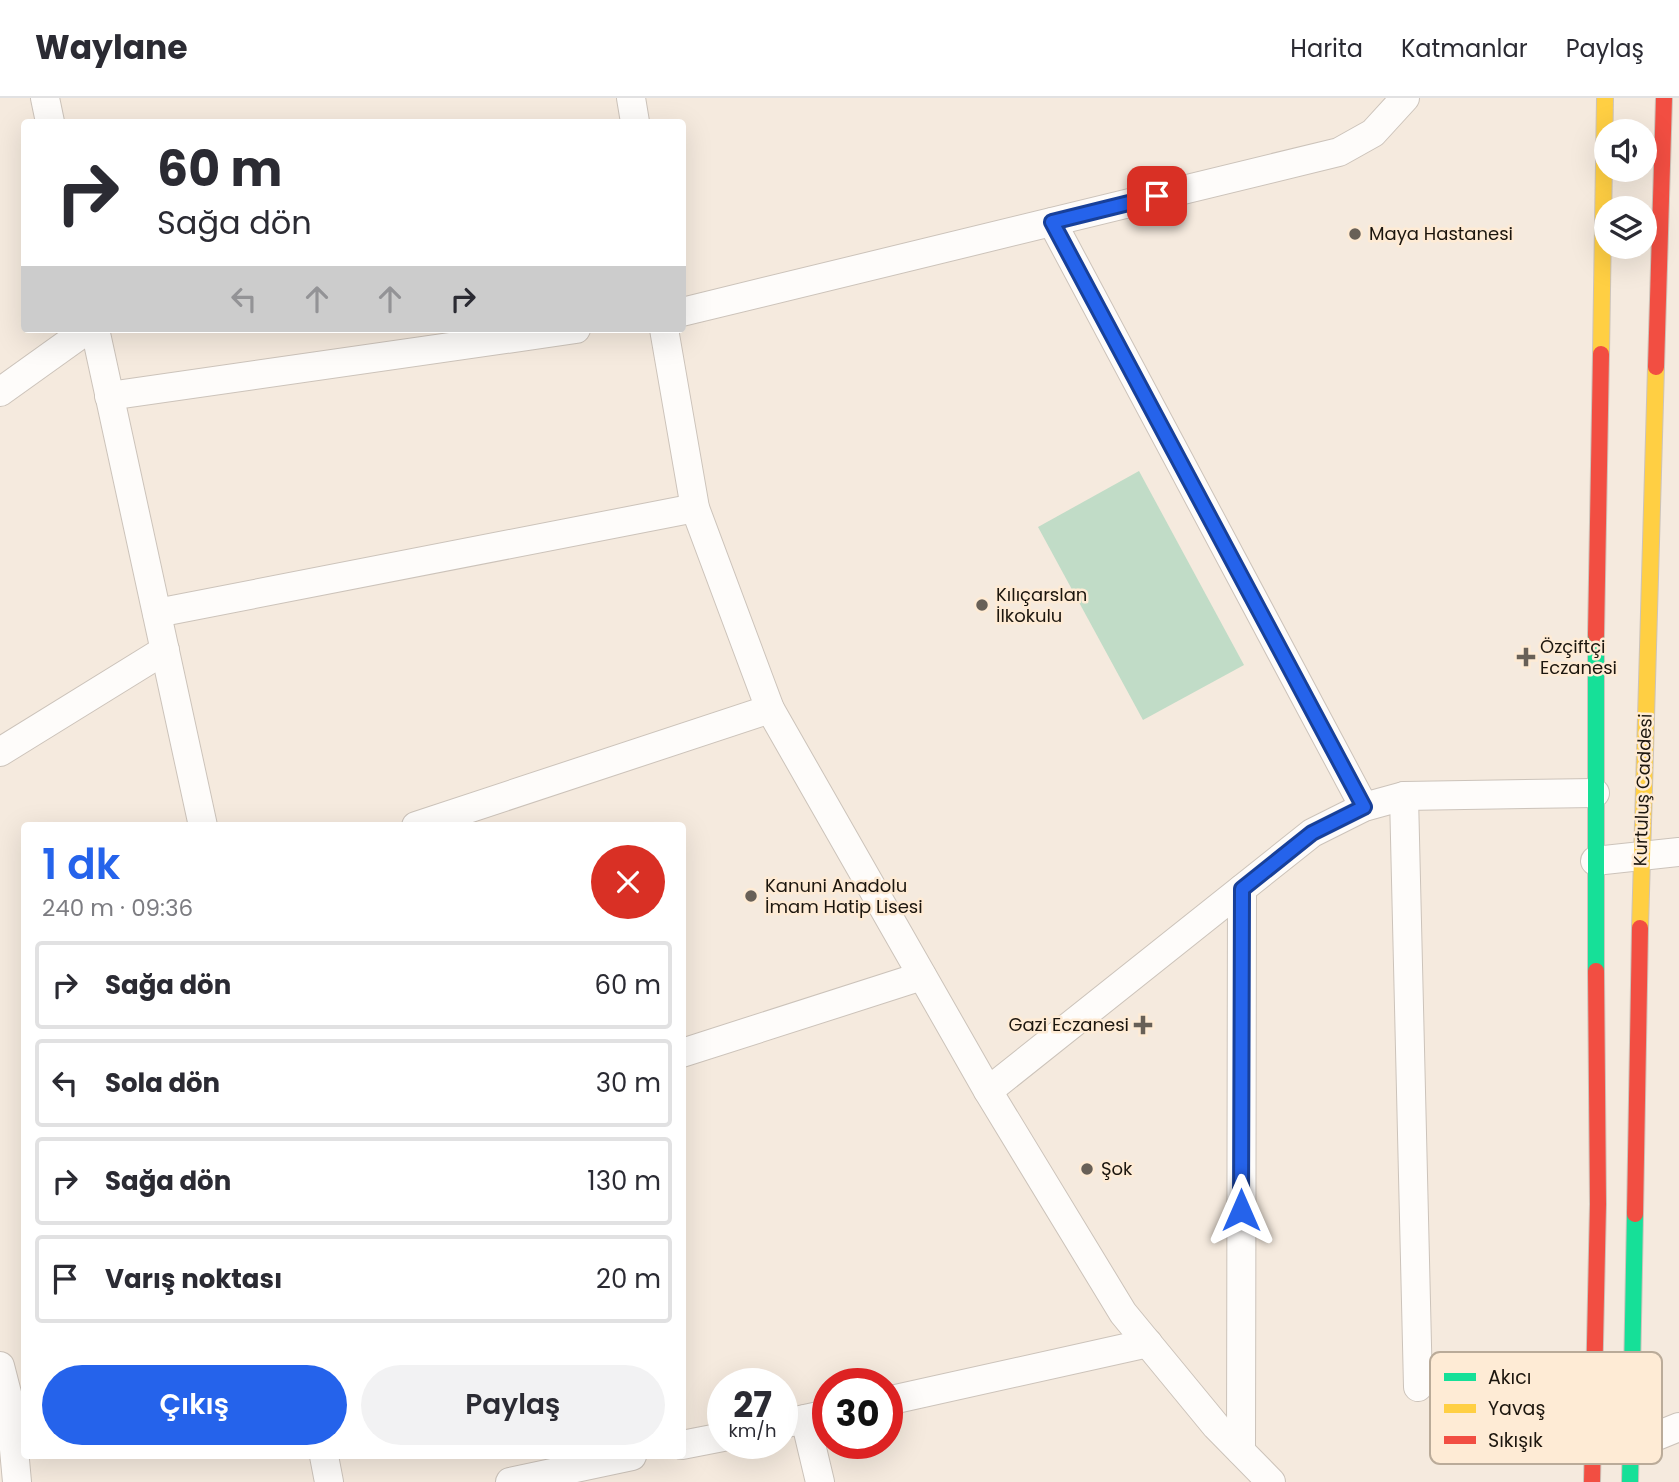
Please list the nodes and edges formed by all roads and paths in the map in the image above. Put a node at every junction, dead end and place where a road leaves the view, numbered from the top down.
1 (45, 98) edge
2 (631, 98) edge
3 (1405, 98) edge
4 (1605, 98) edge
5 (1664, 98) edge
6 (49, 119) edge
7 (634, 119) edge
8 (1052, 222) junction
9 (686, 311) edge
10 (82, 333) edge
11 (96, 333) edge
12 (548, 333) edge
13 (665, 333) edge
14 (0, 393) edge
15 (109, 396) junction
16 (695, 508) junction
17 (157, 613) junction
18 (165, 650) junction
19 (770, 709) junction
20 (0, 752) edge
21 (1595, 793) junction
22 (1404, 796) junction
23 (1364, 807) junction
24 (202, 822) edge
25 (428, 822) edge
26 (1679, 852) edge
27 (1641, 856) junction
28 (1595, 861) junction
29 (1242, 889) junction
30 (922, 976) junction
31 (686, 1051) edge
32 (988, 1091) junction
33 (1148, 1343) junction
34 (1595, 1352) edge
35 (1633, 1352) edge
36 (0, 1366) edge
37 (1418, 1387) dead end
38 (903, 1397) edge
39 (805, 1419) edge
40 (1679, 1427) edge
41 (1662, 1434) edge
42 (707, 1440) edge
43 (686, 1444) edge
44 (1241, 1451) junction
45 (325, 1459) edge
46 (618, 1459) edge
47 (1592, 1464) edge
48 (1631, 1464) edge
49 (17, 1482) edge
50 (329, 1482) edge
51 (510, 1482) edge
52 (820, 1482) edge
53 (1271, 1482) edge
54 (1592, 1482) edge
55 (1630, 1482) edge

1 - 6 street
2 - 7 street
3 - 8 street
4 - 21 main road
5 - 27 main road, Kurtuluş Caddesi
8 - 9 street
8 - 23 street
10 - 14 street
11 - 15 street
12 - 15 street
13 - 16 street
15 - 17 street
16 - 17 street
16 - 19 street
17 - 18 street
18 - 20 street
18 - 24 street
19 - 25 street
19 - 30 street
21 - 22 street
21 - 28 main road
22 - 23 street
22 - 37 street
23 - 29 street
26 - 27 street
27 - 28 street
27 - 35 main road, Kurtuluş Caddesi
28 - 34 main road
29 - 32 street
29 - 44 street
30 - 31 street
30 - 32 street
32 - 33 street
33 - 38 street
33 - 44 street
36 - 49 street
39 - 52 street
40 - 41 street
42 - 43 street
44 - 53 street
45 - 50 street
46 - 51 street
47 - 54 main road
48 - 55 main road, Kurtuluş Caddesi

